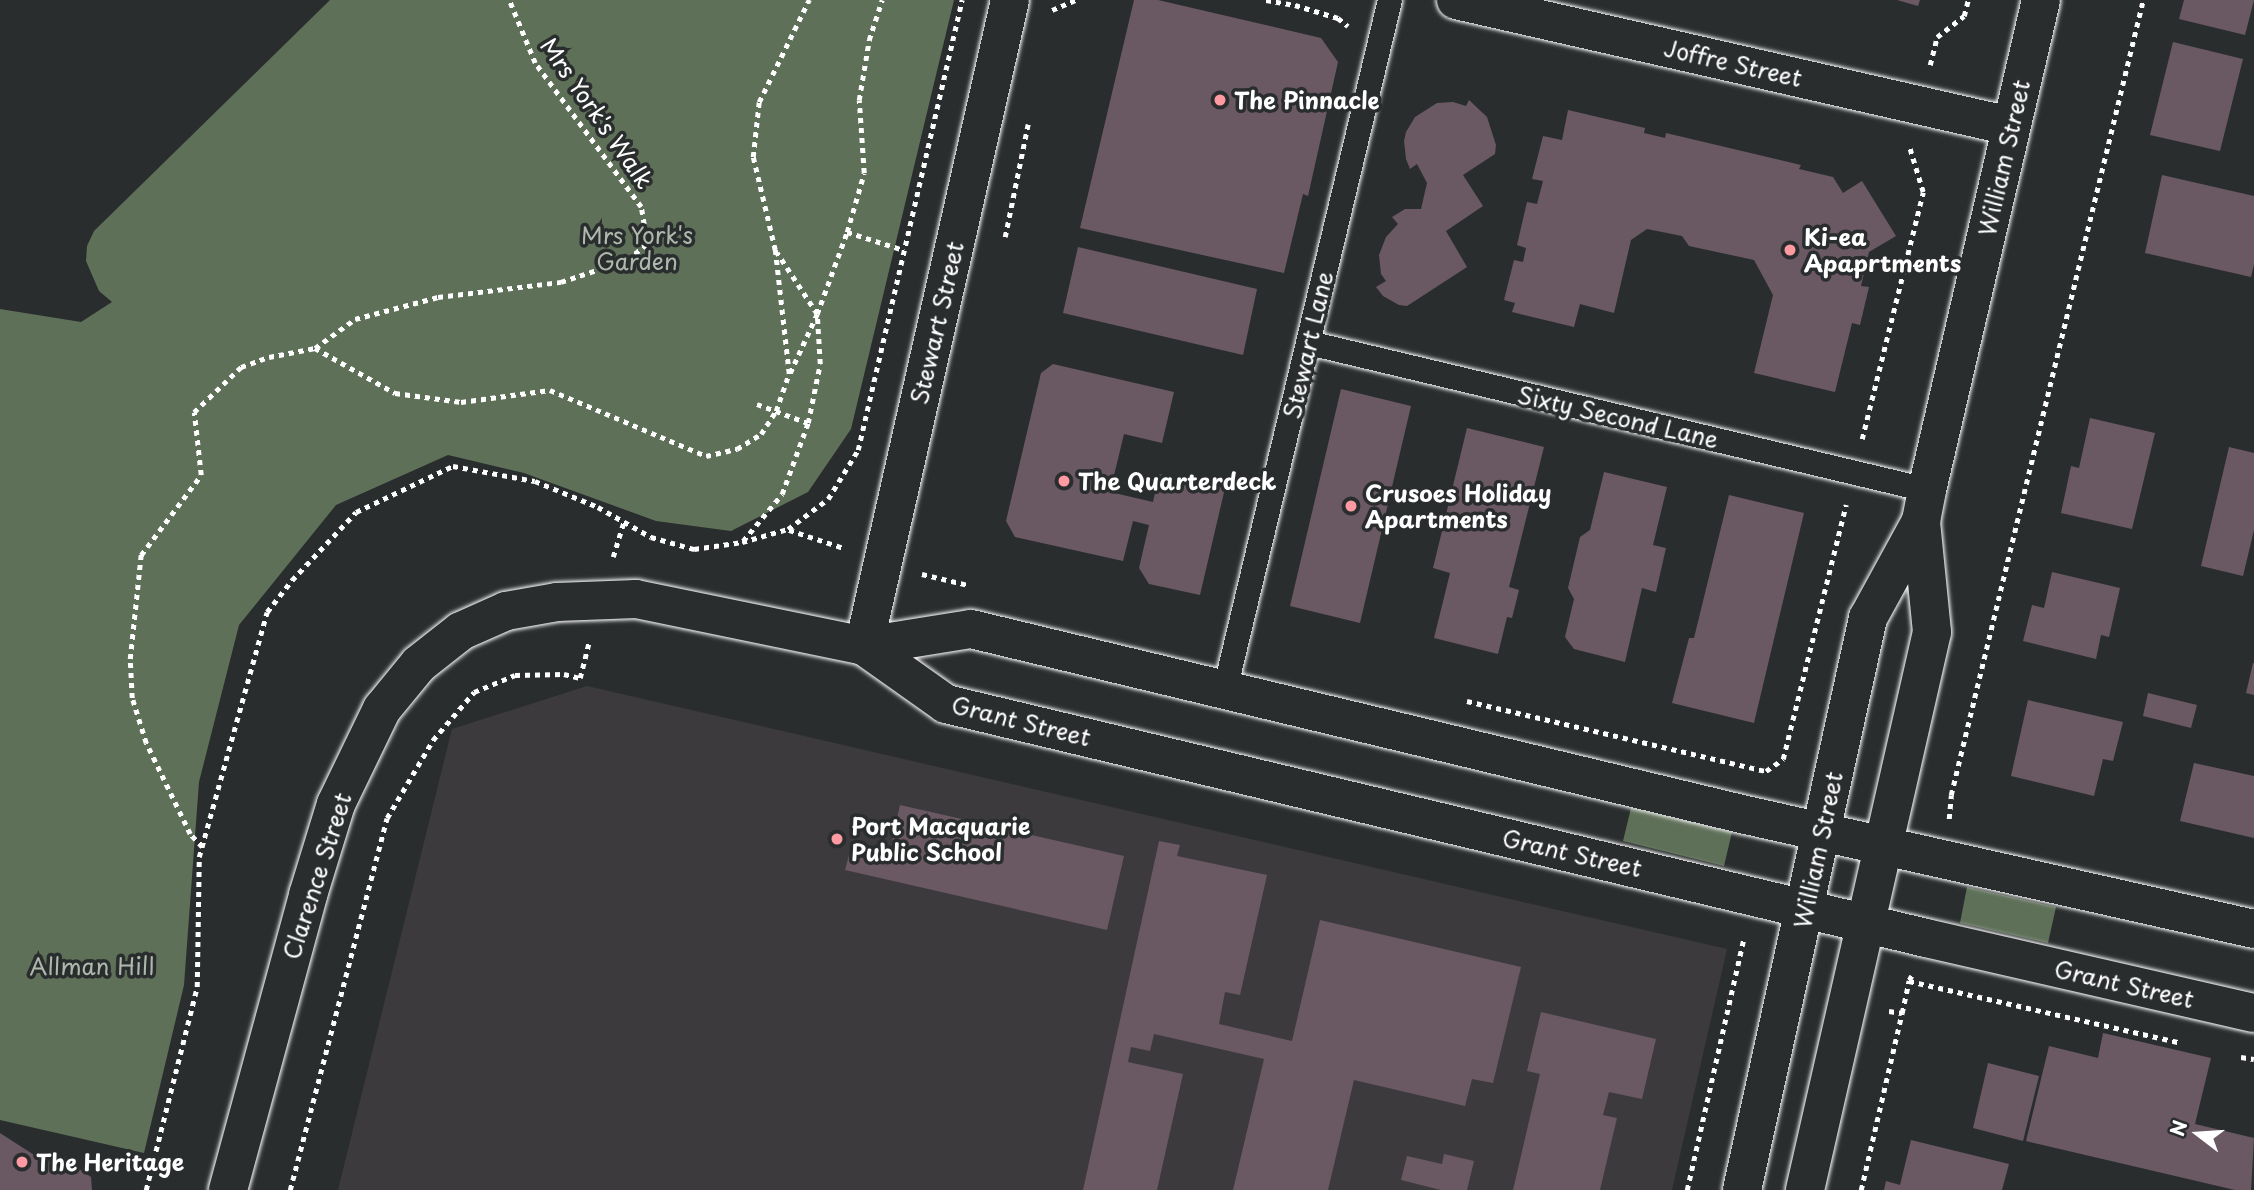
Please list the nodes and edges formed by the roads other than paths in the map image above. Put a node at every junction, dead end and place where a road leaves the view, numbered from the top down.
1 (1010, 0) edge
2 (1390, 0) edge
3 (1456, 0) edge
4 (2041, 0) edge
5 (2010, 126) junction
6 (1309, 343) junction
7 (1924, 505) junction
8 (864, 646) junction
9 (1225, 690) junction
10 (1822, 832) junction
11 (1885, 846) junction
12 (1805, 909) junction
13 (1867, 924) junction
14 (2254, 929) edge
15 (2254, 1013) edge
16 (228, 1190) edge
17 (1742, 1190) edge
18 (1805, 1190) edge

1 - 8 street, Stewart Street
2 - 6 lane, Stewart Lane
3 - 5 street, Joffre Street
4 - 5 street, William Street
5 - 7 street, William Street
6 - 7 lane, Sixty Second Lane
6 - 9 lane, Stewart Lane
7 - 10 street, William Street
7 - 11 street, William Street
8 - 9 street
8 - 12 street, Grant Street
8 - 16 street, Clarence Street
9 - 10 street
10 - 11 street
10 - 12 street, William Street
11 - 13 street, William Street
11 - 14 street
12 - 13 street, Grant Street
12 - 17 street, William Street
13 - 15 street, Grant Street
13 - 18 street, William Street

